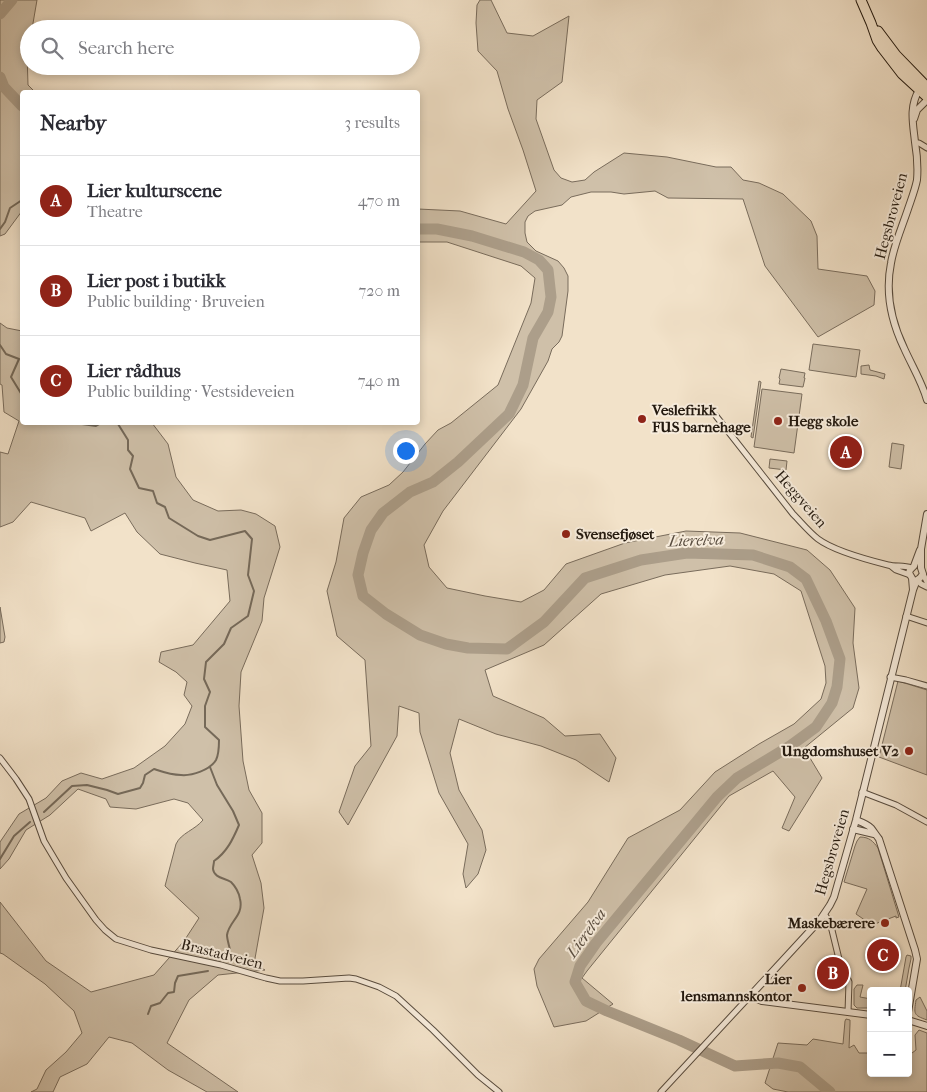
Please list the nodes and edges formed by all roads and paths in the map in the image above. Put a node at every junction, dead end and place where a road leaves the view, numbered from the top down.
1 (861, 0) edge
2 (924, 89) edge
3 (927, 98) edge
4 (913, 120) junction
5 (916, 143) junction
6 (927, 148) edge
7 (927, 400) edge
8 (716, 416) dead end
9 (927, 514) edge
10 (921, 549) junction
11 (922, 571) junction
12 (913, 573) junction
13 (927, 582) edge
14 (927, 587) edge
15 (906, 616) junction
16 (927, 623) edge
17 (890, 677) junction
18 (927, 686) edge
19 (0, 758) edge
20 (862, 792) junction
21 (856, 820) junction
22 (927, 822) edge
23 (853, 829) junction
24 (874, 834) junction
25 (824, 914) junction
26 (912, 988) edge
27 (750, 996) junction
28 (848, 1012) junction
29 (867, 1014) edge
30 (912, 1021) edge
31 (927, 1026) edge
32 (499, 1092) edge
33 (661, 1092) edge

1 - 2 main road
2 - 3 main road
2 - 4 street, Hegsbroveien
3 - 4 street
4 - 5 street, Hegsbroveien
5 - 6 street
5 - 7 street, Hegsbroveien
8 - 12 street, Heggveien
9 - 10 street, Hegsbroveien
10 - 11 street, Hegsbroveien
10 - 12 street, Hegsbroveien
11 - 12 street
11 - 12 street
11 - 13 street
12 - 14 street
12 - 15 street, Hegsbroveien
15 - 16 street
15 - 17 street, Hegsbroveien
17 - 18 street
17 - 20 street, Hegsbroveien
19 - 32 street, Brastadveien
20 - 21 street, Hegsbroveien
20 - 22 street
21 - 23 street, Hegsbroveien
21 - 24 street
23 - 24 street
23 - 25 street, Hegsbroveien
24 - 26 street
25 - 27 street, Hegsbroveien
25 - 28 street
27 - 28 street
27 - 33 street, Hegsbroveien
28 - 29 street
30 - 31 street

